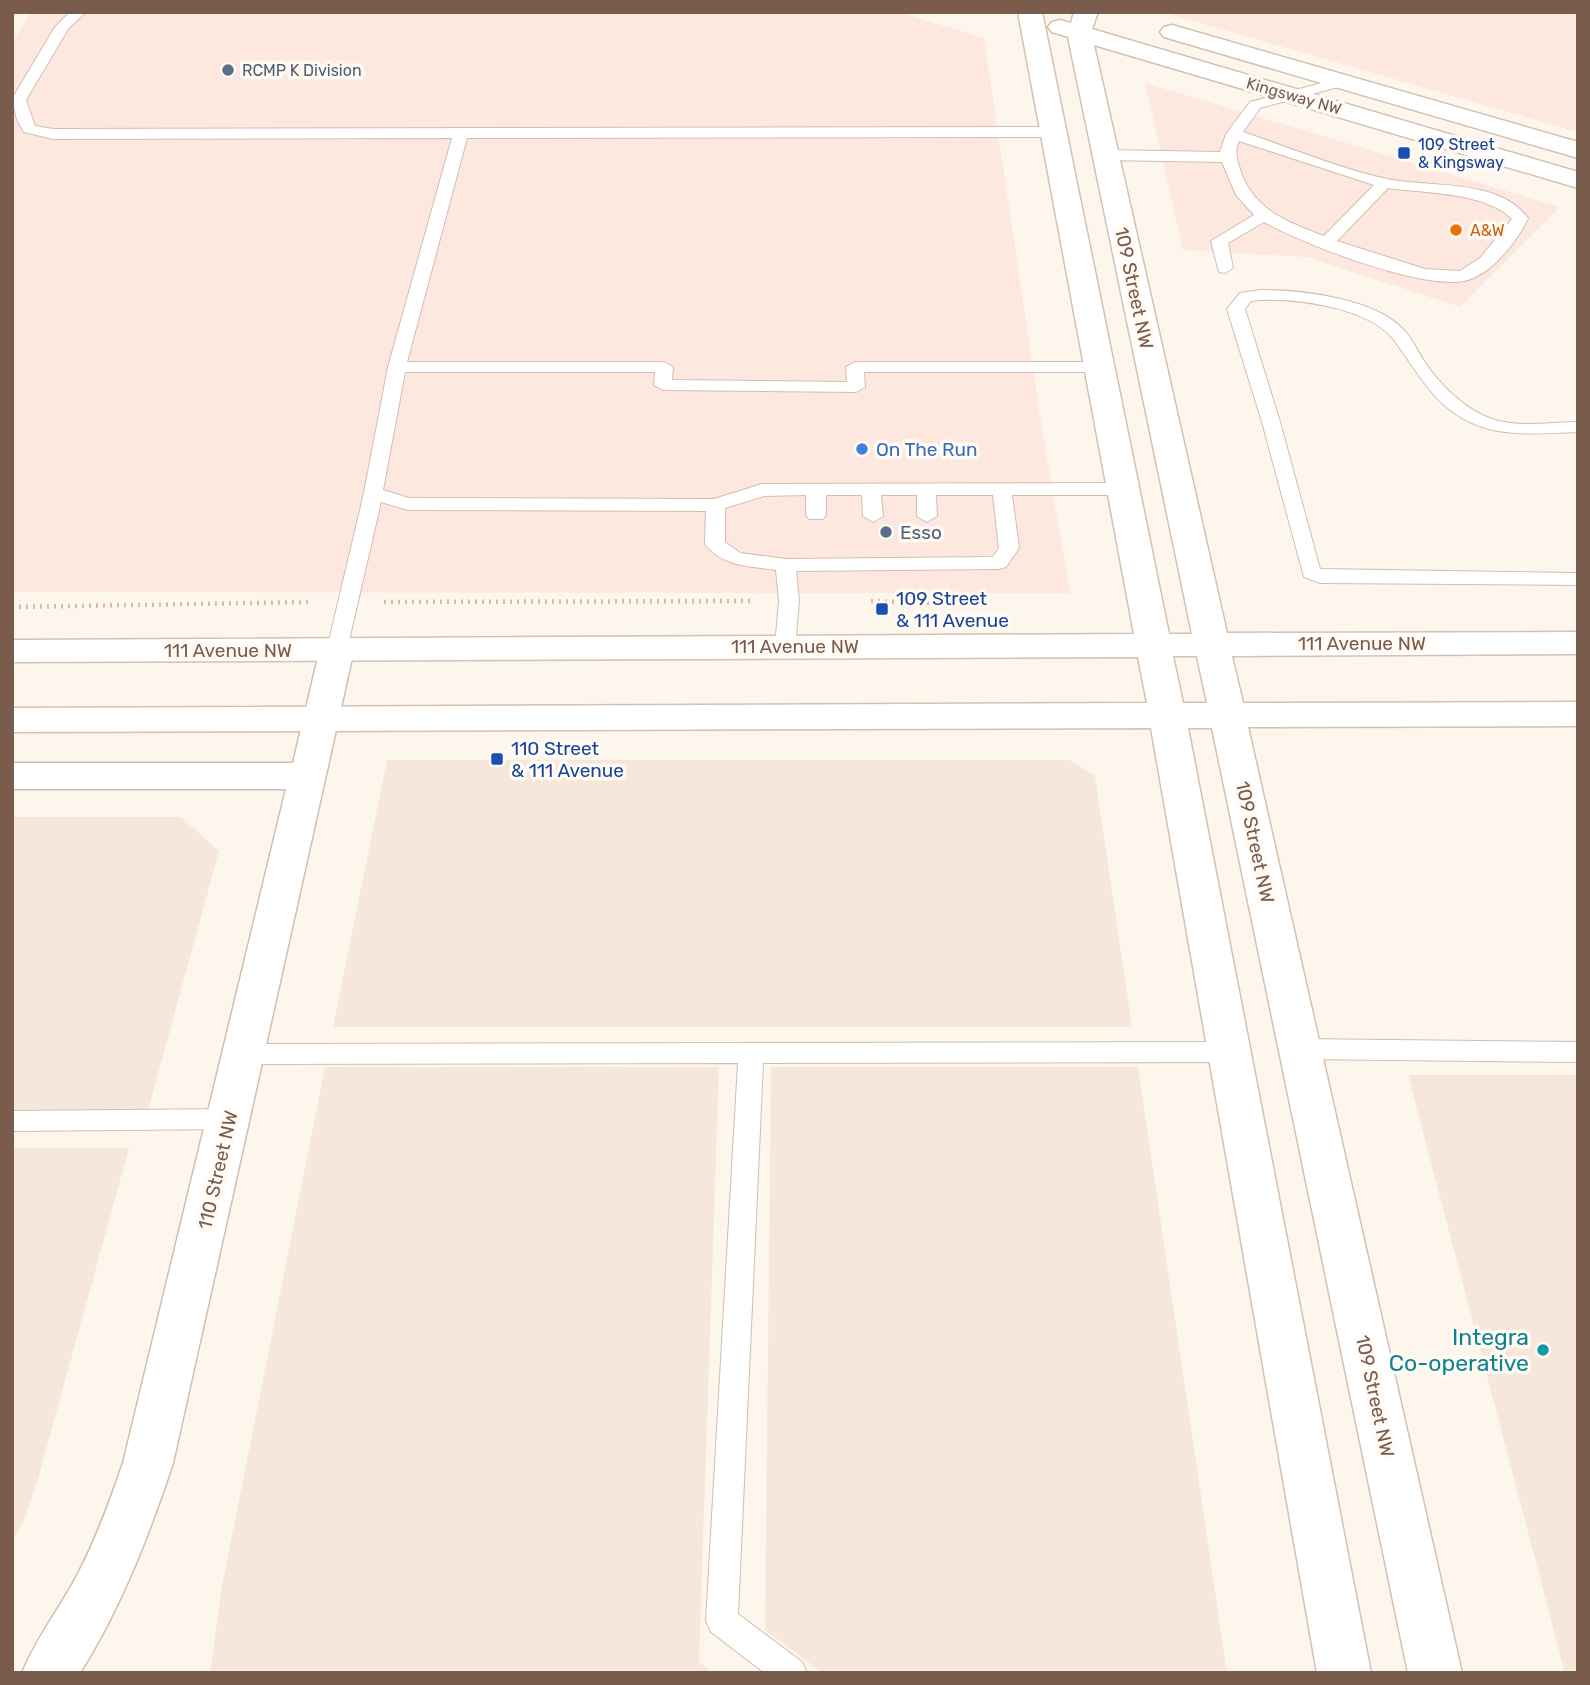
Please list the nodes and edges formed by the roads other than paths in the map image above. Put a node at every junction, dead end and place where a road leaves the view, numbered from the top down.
1 (79, 12) edge
2 (1024, 14) edge
3 (1082, 22) edge
4 (1147, 25) dead end
5 (1344, 81) junction
6 (1291, 95) junction
7 (1054, 132) junction
8 (461, 133) junction
9 (1234, 134) junction
10 (1578, 150) edge
11 (1105, 155) junction
12 (1229, 157) junction
13 (1578, 180) edge
14 (1384, 184) junction
15 (1263, 216) junction
16 (1327, 242) junction
17 (1225, 268) dead end
18 (397, 368) junction
19 (1099, 368) junction
20 (1578, 427) edge
21 (926, 489) junction
22 (1002, 489) junction
23 (1123, 489) junction
24 (816, 490) junction
25 (871, 490) junction
26 (373, 493) junction
27 (716, 505) junction
28 (816, 515) dead end
29 (873, 516) dead end
30 (927, 516) dead end
31 (786, 565) junction
32 (1578, 579) edge
33 (1153, 643) junction
34 (1212, 643) junction
35 (1578, 643) edge
36 (785, 646) junction
37 (337, 649) junction
38 (12, 651) edge
39 (1578, 713) edge
40 (1167, 715) junction
41 (1228, 715) junction
42 (319, 719) junction
43 (12, 720) edge
44 (12, 776) edge
45 (307, 776) junction
46 (1299, 1049) junction
47 (1228, 1052) junction
48 (1578, 1052) edge
49 (245, 1055) junction
50 (751, 1055) junction
51 (230, 1119) junction
52 (12, 1121) edge
53 (49, 1673) edge
54 (791, 1673) edge
55 (1344, 1673) edge
56 (1435, 1673) edge

1 - 8 lane
2 - 3 main road, Kingsway NW
2 - 7 main road
3 - 6 main road, Kingsway NW
3 - 11 main road, 109 Street NW
4 - 5 main road, Kingsway NW
5 - 6 lane
5 - 10 main road, Kingsway NW
6 - 9 lane
6 - 13 main road, Kingsway NW
7 - 8 lane
7 - 19 main road
8 - 18 lane
9 - 12 lane
9 - 14 lane
11 - 12 lane
11 - 34 main road, 109 Street NW
12 - 15 lane
14 - 16 lane
14 - 16 lane
15 - 16 lane
15 - 17 lane
18 - 19 lane
18 - 26 lane
19 - 23 main road
20 - 32 lane
21 - 22 lane
21 - 25 lane
21 - 30 lane
22 - 23 lane
22 - 31 lane
23 - 33 main road
24 - 25 lane
24 - 27 lane
24 - 28 lane
25 - 29 lane
26 - 27 lane
26 - 37 lane
27 - 31 lane
31 - 36 lane
33 - 34 main road, 111 Avenue NW
33 - 36 main road, 111 Avenue NW
33 - 40 main road
34 - 35 main road, 111 Avenue NW
34 - 41 main road, 109 Street NW
36 - 37 main road, 111 Avenue NW
37 - 38 main road, 111 Avenue NW
37 - 42 main road, 110 Street NW
39 - 41 main road
40 - 41 main road
40 - 42 main road
40 - 47 main road
41 - 46 main road, 109 Street NW
42 - 43 main road
42 - 45 main road, 110 Street NW
44 - 45 main road
45 - 49 main road, 110 Street NW
46 - 48 lane
46 - 56 main road, 109 Street NW
47 - 50 lane
47 - 55 main road
49 - 50 lane
49 - 51 main road, 110 Street NW
50 - 54 lane
51 - 52 lane
51 - 53 main road, 110 Street NW

